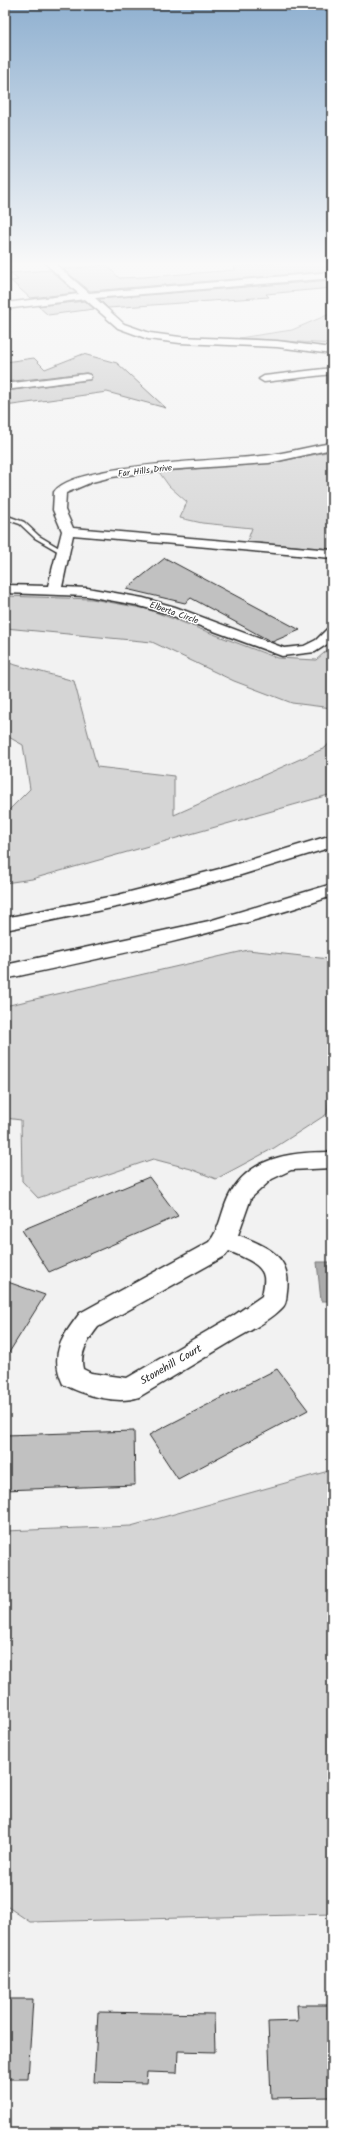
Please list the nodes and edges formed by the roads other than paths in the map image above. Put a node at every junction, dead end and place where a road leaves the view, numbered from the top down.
1 (314, 363) edge
2 (329, 371) edge
3 (86, 377) dead end
4 (264, 379) dead end
5 (5, 387) edge
6 (332, 446) edge
7 (5, 517) edge
8 (68, 531) junction
9 (63, 552) junction
10 (332, 554) edge
11 (5, 589) edge
12 (54, 590) junction
13 (332, 632) edge
14 (332, 841) edge
15 (332, 890) edge
16 (5, 924) edge
17 (5, 972) edge
18 (332, 1160) edge
19 (226, 1240) junction

1 - 2 street
2 - 4 street
3 - 5 street
6 - 8 street, Far Hills Drive
7 - 9 lane
8 - 9 street
8 - 10 street
9 - 12 street
11 - 12 street, Elberta Circle
12 - 13 street, Elberta Circle
14 - 16 highway
15 - 17 highway
18 - 19 street
19 - 19 street, Stonehill Court

